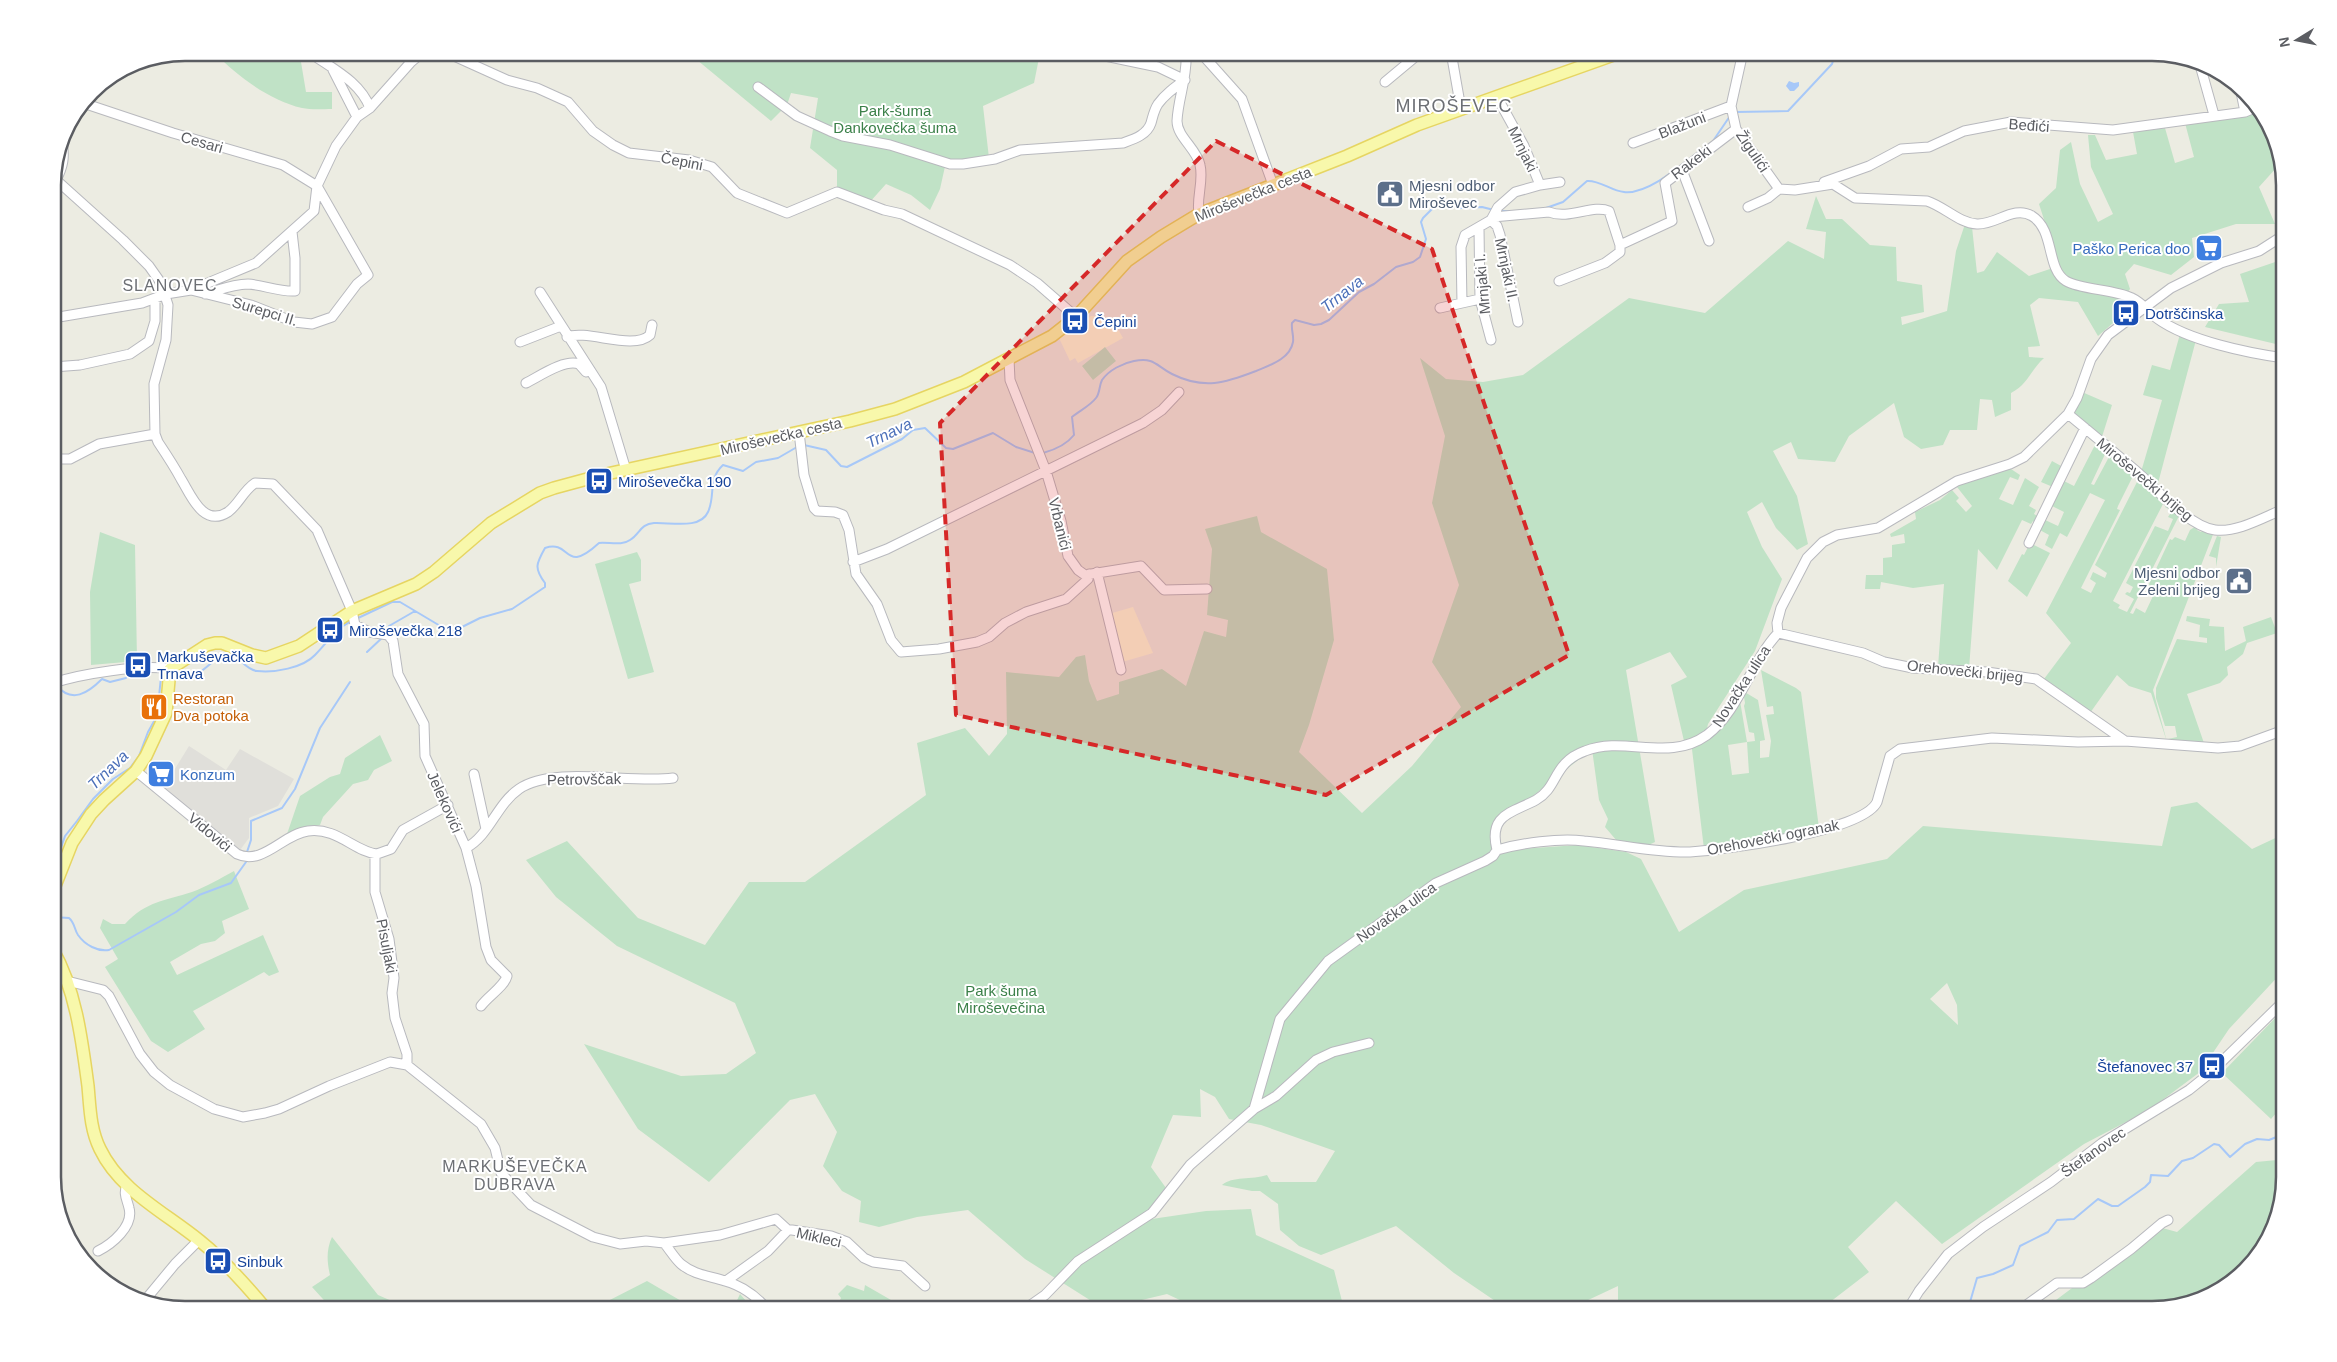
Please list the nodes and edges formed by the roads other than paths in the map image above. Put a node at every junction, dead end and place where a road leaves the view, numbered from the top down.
1 (1186, 61) edge
2 (1208, 61) edge
3 (1410, 61) edge
4 (1453, 61) edge
5 (1596, 61) edge
6 (1741, 61) edge
7 (326, 62) edge
8 (411, 62) edge
9 (467, 62) edge
10 (1132, 62) edge
11 (331, 65) junction
12 (2202, 72) edge
13 (1185, 80) junction
14 (1385, 82) dead end
15 (758, 87) dead end
16 (1497, 97) junction
17 (2243, 101) edge
18 (90, 105) edge
19 (370, 108) junction
20 (1461, 109) junction
21 (2250, 110) edge
22 (1732, 111) junction
23 (2245, 112) junction
24 (2214, 116) junction
25 (357, 117) junction
26 (1736, 129) junction
27 (1633, 143) dead end
28 (65, 154) edge
29 (62, 170) edge
30 (1682, 170) junction
31 (1560, 182) dead end
32 (1540, 184) junction
33 (1273, 185) junction
34 (62, 186) edge
35 (317, 186) junction
36 (1810, 186) junction
37 (1779, 189) junction
38 (1748, 207) dead end
39 (1199, 214) junction
40 (1494, 214) junction
41 (1479, 228) junction
42 (292, 232) junction
43 (1709, 241) dead end
44 (2275, 241) edge
45 (1620, 245) junction
46 (1558, 281) dead end
47 (191, 290) junction
48 (540, 292) dead end
49 (166, 294) junction
50 (205, 294) junction
51 (154, 299) junction
52 (1480, 299) junction
53 (1462, 303) junction
54 (2146, 307) junction
55 (1440, 308) dead end
56 (62, 316) edge
57 (1076, 317) junction
58 (1518, 322) dead end
59 (652, 325) dead end
60 (561, 326) junction
61 (567, 337) junction
62 (1491, 340) dead end
63 (520, 342) dead end
64 (2275, 357) edge
65 (1009, 359) junction
66 (62, 367) edge
67 (526, 383) dead end
68 (1179, 392) dead end
69 (604, 399) junction
70 (2068, 414) junction
71 (2085, 428) junction
72 (155, 434) junction
73 (800, 441) junction
74 (62, 459) edge
75 (626, 470) junction
76 (1046, 471) junction
77 (2275, 512) edge
78 (2029, 543) dead end
79 (853, 562) junction
80 (1093, 573) junction
81 (1207, 589) dead end
82 (353, 617) junction
83 (1778, 632) junction
84 (170, 669) junction
85 (1121, 670) dead end
86 (62, 682) edge
87 (2276, 733) edge
88 (2125, 741) junction
89 (136, 771) junction
90 (474, 774) dead end
91 (673, 778) dead end
92 (448, 805) junction
93 (486, 828) junction
94 (466, 848) junction
95 (1497, 850) junction
96 (375, 854) junction
97 (62, 868) edge
98 (62, 970) edge
99 (67, 981) junction
100 (481, 1006) dead end
101 (2276, 1008) edge
102 (1369, 1043) dead end
103 (407, 1065) junction
104 (1254, 1109) junction
105 (127, 1184) junction
106 (2168, 1220) dead end
107 (788, 1230) junction
108 (199, 1240) junction
109 (664, 1243) junction
110 (98, 1251) dead end
111 (726, 1281) junction
112 (924, 1286) dead end
113 (149, 1295) edge
114 (258, 1301) edge
115 (760, 1301) edge
116 (1037, 1301) edge
117 (1913, 1301) edge
118 (2033, 1301) edge

1 - 13 street
2 - 33 street
3 - 14 street
4 - 20 street
5 - 16 main road, Miroševečka cesta
6 - 22 street, Žigulići
7 - 11 street
8 - 19 street
9 - 57 street, Čepini
10 - 13 street
11 - 19 street
11 - 25 street
12 - 24 street
13 - 15 street
13 - 39 street
16 - 20 main road, Miroševečka cesta
16 - 32 street, Mrnjaki
17 - 23 street
18 - 35 street, Cesari
19 - 25 street
20 - 33 main road, Miroševečka cesta
21 - 23 street, Beđići
22 - 26 street, Žigulići
22 - 27 street, Blažuni
23 - 24 street, Beđići
24 - 36 street, Beđići
25 - 35 street
26 - 30 street, Rakeki
26 - 37 street, Žigulići
28 - 29 street
30 - 43 street
30 - 45 street, Rakeki
31 - 32 street
32 - 40 street, Mrnjaki
33 - 39 main road, Miroševečka cesta
34 - 49 street
35 - 42 street
35 - 50 street, Surepci II.
36 - 37 street
36 - 54 street
37 - 38 street
39 - 57 main road, Miroševečka cesta
40 - 41 street, Mrnjaki
40 - 45 street
40 - 58 street, Mrnjaki II.
41 - 52 street, Mrnjaki I.
41 - 53 street, Mrnjaki
42 - 47 street
42 - 50 street
44 - 54 street, Novačka ulica
45 - 46 street, Rakeki
47 - 49 street
47 - 50 street, Surepci II.
48 - 60 street
49 - 51 street
49 - 72 street
51 - 56 street
51 - 66 street
52 - 53 street
52 - 62 street, Mrnjaki I.
53 - 55 street
54 - 64 street
54 - 70 street, Novačka ulica
57 - 65 main road, Miroševečka cesta
59 - 61 street
60 - 61 street
60 - 63 street
61 - 69 street
65 - 73 main road, Miroševečka cesta
65 - 76 street, Vrbanići
67 - 69 street
68 - 76 street
69 - 75 street
70 - 71 street, Miroševečki brijeg
70 - 83 street, Novačka ulica
71 - 77 street, Miroševečki brijeg
71 - 78 street
72 - 74 street
72 - 82 street
73 - 75 main road, Miroševečka cesta
73 - 79 street
75 - 82 main road, Miroševečka cesta
76 - 79 street
76 - 80 street, Vrbanići
79 - 80 street
80 - 81 street
80 - 85 street
82 - 84 main road, Miroševečka cesta
82 - 92 street, Jelekovići
83 - 88 street, Orehovečki brijeg
83 - 95 street, Novačka ulica
84 - 86 street
84 - 89 main road
87 - 88 street
88 - 95 street, Orehovečki ogranak
89 - 96 street, Vidovići
89 - 97 main road
90 - 93 street
91 - 93 street, Petrovščak
92 - 94 street, Jelekovići
92 - 96 street
93 - 94 street, Petrovščak
94 - 100 street, Jelekovići
95 - 104 street, Novačka ulica
96 - 103 street, Pisuljaki
98 - 99 main road
99 - 103 street
99 - 105 main road
101 - 117 street, Štefanovec
102 - 104 street
103 - 109 street
104 - 116 street
105 - 108 main road
105 - 110 street
106 - 118 street
107 - 109 street, Mikleci
107 - 111 street, Mikleci
107 - 112 street, Mikleci
108 - 113 street
108 - 114 main road
109 - 111 street
111 - 115 street

